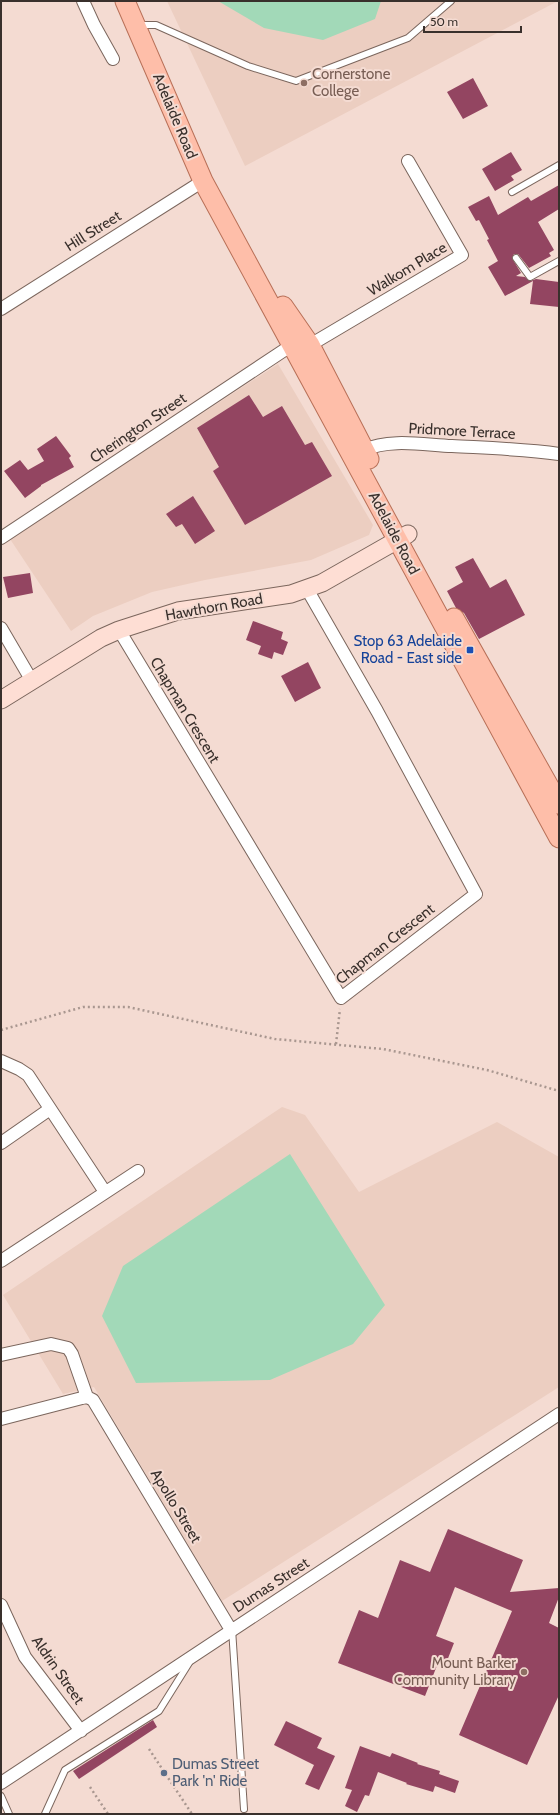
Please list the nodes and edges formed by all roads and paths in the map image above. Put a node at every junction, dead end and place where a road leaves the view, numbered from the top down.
1 (83, 1) edge
2 (125, 1) edge
3 (451, 1) edge
4 (135, 25) junction
5 (113, 59) dead end
6 (408, 161) dead end
7 (559, 166) edge
8 (203, 181) junction
9 (512, 192) dead end
10 (516, 258) dead end
11 (559, 261) edge
12 (1, 308) edge
13 (300, 348) junction
14 (364, 450) junction
15 (559, 454) edge
16 (403, 537) junction
17 (1, 538) edge
18 (307, 589) junction
19 (1, 628) edge
20 (119, 630) junction
21 (32, 681) junction
22 (1, 700) edge
23 (559, 804) edge
24 (559, 838) edge
25 (341, 998) junction
26 (1, 1030) edge
27 (336, 1044) junction
28 (1, 1061) edge
29 (559, 1091) edge
30 (50, 1110) junction
31 (1, 1143) edge
32 (138, 1171) dead end
33 (105, 1192) junction
34 (1, 1261) edge
35 (1, 1355) edge
36 (90, 1398) junction
37 (559, 1414) edge
38 (1, 1419) edge
39 (1, 1605) edge
40 (232, 1629) junction
41 (192, 1656) junction
42 (81, 1731) junction
43 (149, 1749) dead end
44 (1, 1783) edge
45 (90, 1787) dead end
46 (1, 1796) edge
47 (244, 1809) dead end
48 (9, 1814) edge
49 (45, 1814) edge
50 (108, 1814) edge
51 (192, 1814) edge

1 - 5 street
2 - 4 main road, Adelaide Road
3 - 4 lane
4 - 8 main road, Adelaide Road
6 - 13 street, Walkom Place
7 - 9 lane
8 - 12 street, Hill Street
8 - 13 main road, Adelaide Road
10 - 11 lane
13 - 14 main road, Adelaide Road
13 - 16 main road, Adelaide Road
13 - 17 street, Cherington Street
14 - 15 street, Pridmore Terrace
14 - 16 main road, Adelaide Road
16 - 18 street, Hawthorn Road
16 - 23 main road, Adelaide Road
16 - 24 main road, Adelaide Road
18 - 20 street, Hawthorn Road
18 - 25 street, Chapman Crescent
19 - 21 street
20 - 21 street, Hawthorn Road
20 - 25 street, Chapman Crescent
21 - 22 street, Hawthorn Road
25 - 27 path
26 - 27 path
27 - 29 path
28 - 30 street
30 - 31 street
30 - 33 street
32 - 33 street
33 - 34 street
35 - 36 street, Apollo Street
36 - 38 street
36 - 40 street, Apollo Street
37 - 40 street, Dumas Street
39 - 42 street, Aldrin Street
40 - 41 street, Dumas Street
40 - 47 lane
41 - 42 street, Dumas Street
41 - 49 lane
42 - 44 street, Dumas Street
43 - 51 path
45 - 50 path
46 - 48 lane

